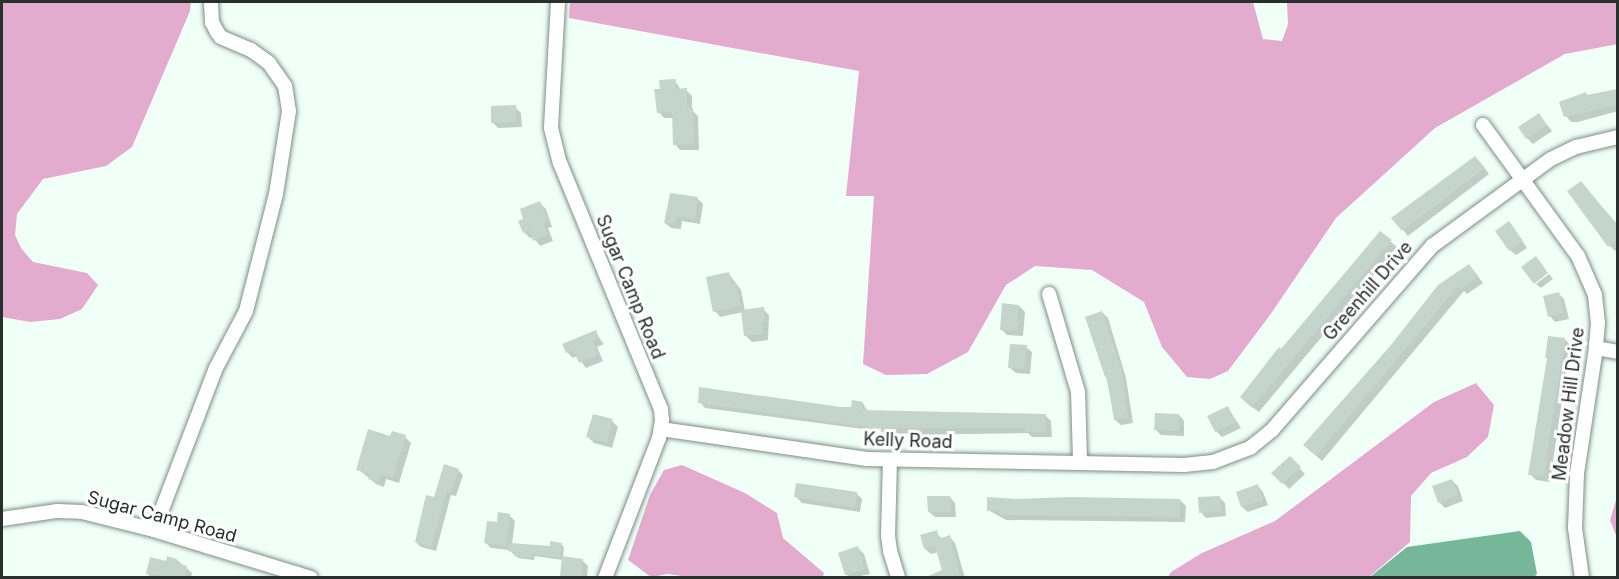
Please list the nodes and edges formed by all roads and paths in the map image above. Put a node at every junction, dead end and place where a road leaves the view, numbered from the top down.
1 (211, 2) edge
2 (558, 2) edge
3 (1483, 125) dead end
4 (1617, 137) edge
5 (1522, 180) junction
6 (1049, 294) dead end
7 (1596, 348) junction
8 (1617, 352) edge
9 (661, 429) junction
10 (890, 460) junction
11 (1080, 461) junction
12 (1156, 464) joint
13 (2, 519) edge
14 (154, 530) junction
15 (311, 578) edge
16 (605, 578) edge
17 (898, 578) edge
18 (1582, 578) edge

1 - 14 street
2 - 9 street, Sugar Camp Road
3 - 5 street, Meadow Hill Drive
4 - 5 street, Greenhill Drive
5 - 7 street, Meadow Hill Drive
5 - 12 street, Greenhill Drive
6 - 11 street
7 - 8 street
7 - 18 street, Meadow Hill Drive
9 - 10 street, Kelly Road
9 - 16 street, Sugar Camp Road
10 - 11 street, Kelly Road
10 - 17 street
11 - 12 street, Kelly Road
13 - 14 street, Sugar Camp Road
14 - 15 street, Sugar Camp Road

